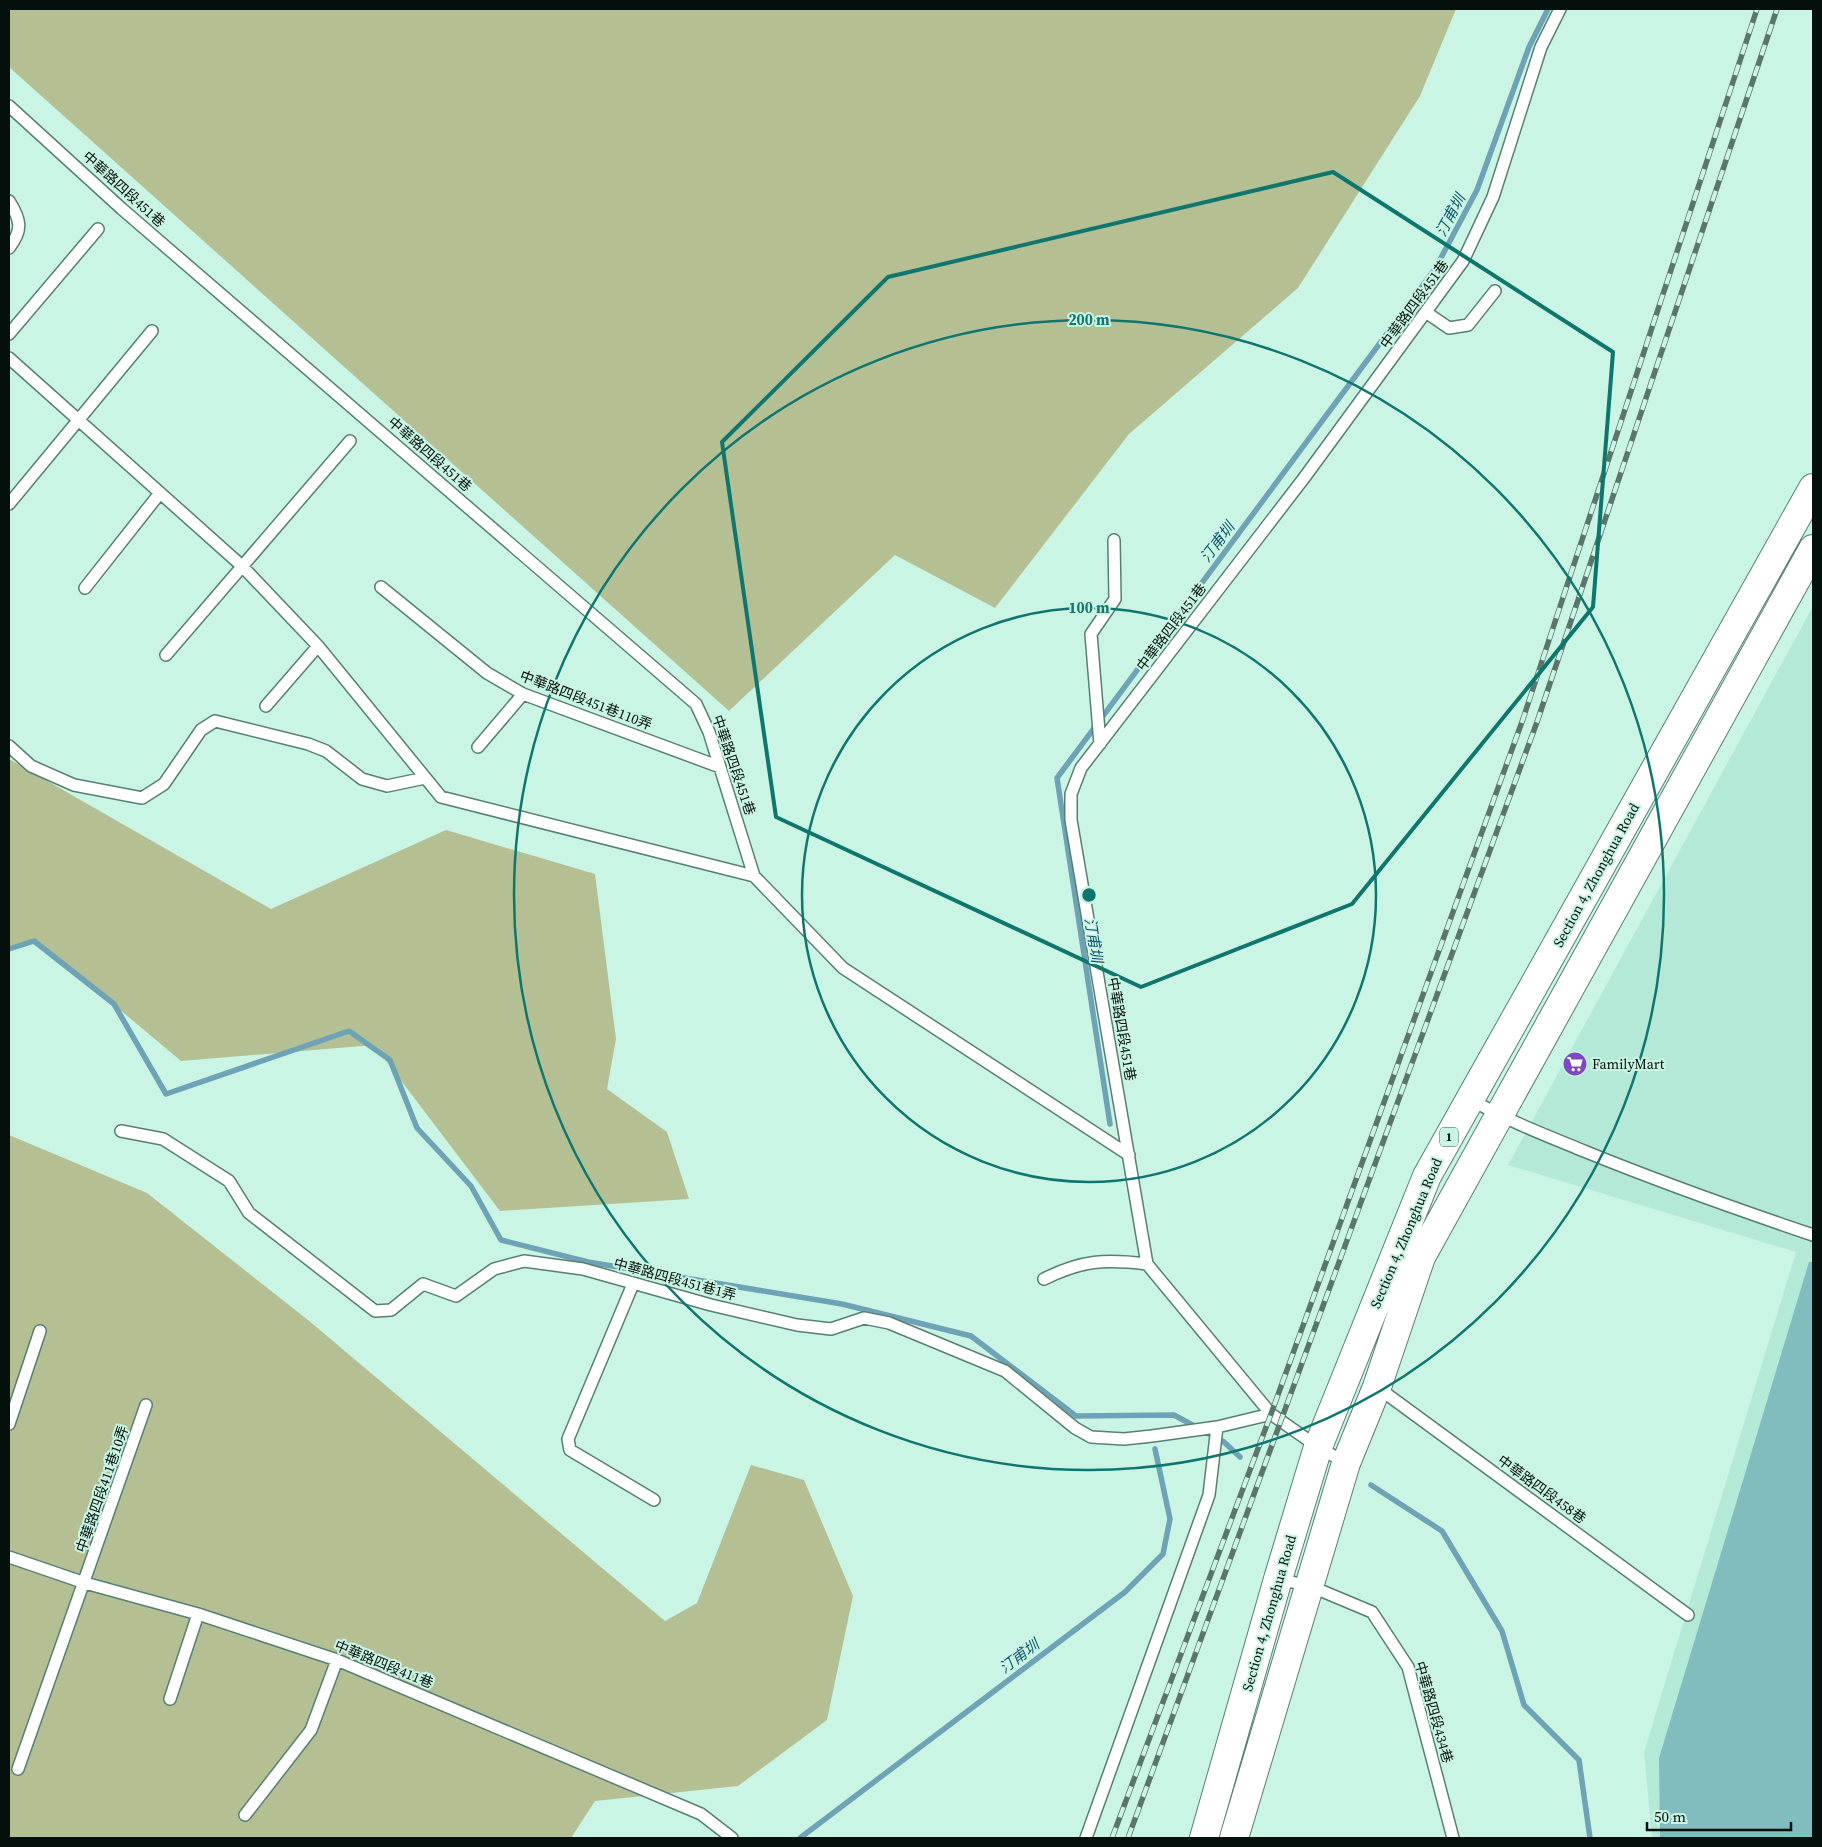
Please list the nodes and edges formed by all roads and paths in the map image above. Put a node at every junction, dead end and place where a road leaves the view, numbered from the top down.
1 (1560, 9) edge
2 (9, 106) edge
3 (9, 201) edge
4 (98, 229) dead end
5 (9, 248) edge
6 (1495, 291) dead end
7 (1427, 312) junction
8 (152, 331) dead end
9 (9, 334) edge
10 (9, 358) edge
11 (77, 421) junction
12 (350, 441) dead end
13 (1813, 488) edge
14 (160, 492) junction
15 (9, 504) edge
16 (1114, 540) dead end
17 (1813, 549) edge
18 (242, 566) junction
19 (381, 587) dead end
20 (84, 588) dead end
21 (318, 646) junction
22 (166, 655) dead end
23 (523, 694) junction
24 (266, 706) dead end
25 (1100, 744) junction
26 (9, 746) edge
27 (478, 747) dead end
28 (720, 767) junction
29 (425, 778) junction
30 (754, 876) junction
31 (1470, 1099) junction
32 (1498, 1115) junction
33 (121, 1131) dead end
34 (1129, 1154) junction
35 (1813, 1235) edge
36 (1147, 1264) junction
37 (1044, 1279) dead end
38 (633, 1284) junction
39 (40, 1330) dead end
40 (1377, 1387) junction
41 (146, 1405) dead end
42 (1271, 1414) junction
43 (9, 1424) edge
44 (1217, 1427) junction
45 (1318, 1447) junction
46 (1346, 1463) junction
47 (654, 1500) dead end
48 (9, 1557) edge
49 (1278, 1579) junction
50 (86, 1583) junction
51 (1310, 1586) junction
52 (198, 1614) junction
53 (1688, 1615) dead end
54 (337, 1660) junction
55 (170, 1698) dead end
56 (18, 1768) dead end
57 (244, 1815) dead end
58 (732, 1838) edge
59 (1086, 1838) edge
60 (1204, 1838) edge
61 (1234, 1838) edge
62 (1453, 1838) edge

1 - 7 lane, 中華路四段451巷
2 - 28 lane, 中華路四段451巷
3 - 5 lane
4 - 9 lane
6 - 7 lane
7 - 25 lane, 中華路四段451巷
8 - 11 lane
10 - 11 lane
11 - 14 lane
11 - 15 lane
12 - 18 lane
13 - 31 main road, Section 4, Zhonghua Road / 1
14 - 18 lane
14 - 20 lane
16 - 25 lane
17 - 32 main road, Section 4, Zhonghua Road
18 - 21 lane
18 - 22 lane
19 - 23 lane, 中華路四段451巷110弄
21 - 24 lane
21 - 29 lane
23 - 27 lane
23 - 28 lane, 中華路四段451巷110弄
25 - 34 lane, 中華路四段451巷
26 - 29 lane
28 - 30 lane, 中華路四段451巷
29 - 30 lane
30 - 34 lane, 中華路四段451巷
31 - 32 lane
31 - 45 main road, Section 4, Zhonghua Road / 1
32 - 35 lane
32 - 40 main road, Section 4, Zhonghua Road
33 - 38 lane, 中華路四段451巷1弄
34 - 36 lane, 中華路四段451巷
36 - 37 lane
36 - 42 lane
38 - 44 lane, 中華路四段451巷1弄
38 - 47 lane
39 - 43 lane
40 - 46 main road, Section 4, Zhonghua Road
40 - 53 lane, 中華路四段458巷
41 - 50 lane, 中華路四段411巷10弄
42 - 44 lane, 中華路四段451巷1弄
42 - 45 lane
44 - 59 lane
45 - 46 lane
45 - 49 main road, Section 4, Zhonghua Road / 1
46 - 51 main road, Section 4, Zhonghua Road
48 - 50 lane, 中華路四段411巷
49 - 51 lane, 中華路四段434巷
49 - 60 main road, Section 4, Zhonghua Road / 1
50 - 52 lane, 中華路四段411巷
50 - 56 lane, 中華路四段411巷10弄
51 - 61 main road, Section 4, Zhonghua Road
51 - 62 lane, 中華路四段434巷
52 - 54 lane, 中華路四段411巷
52 - 55 lane
54 - 57 lane
54 - 58 lane, 中華路四段411巷

